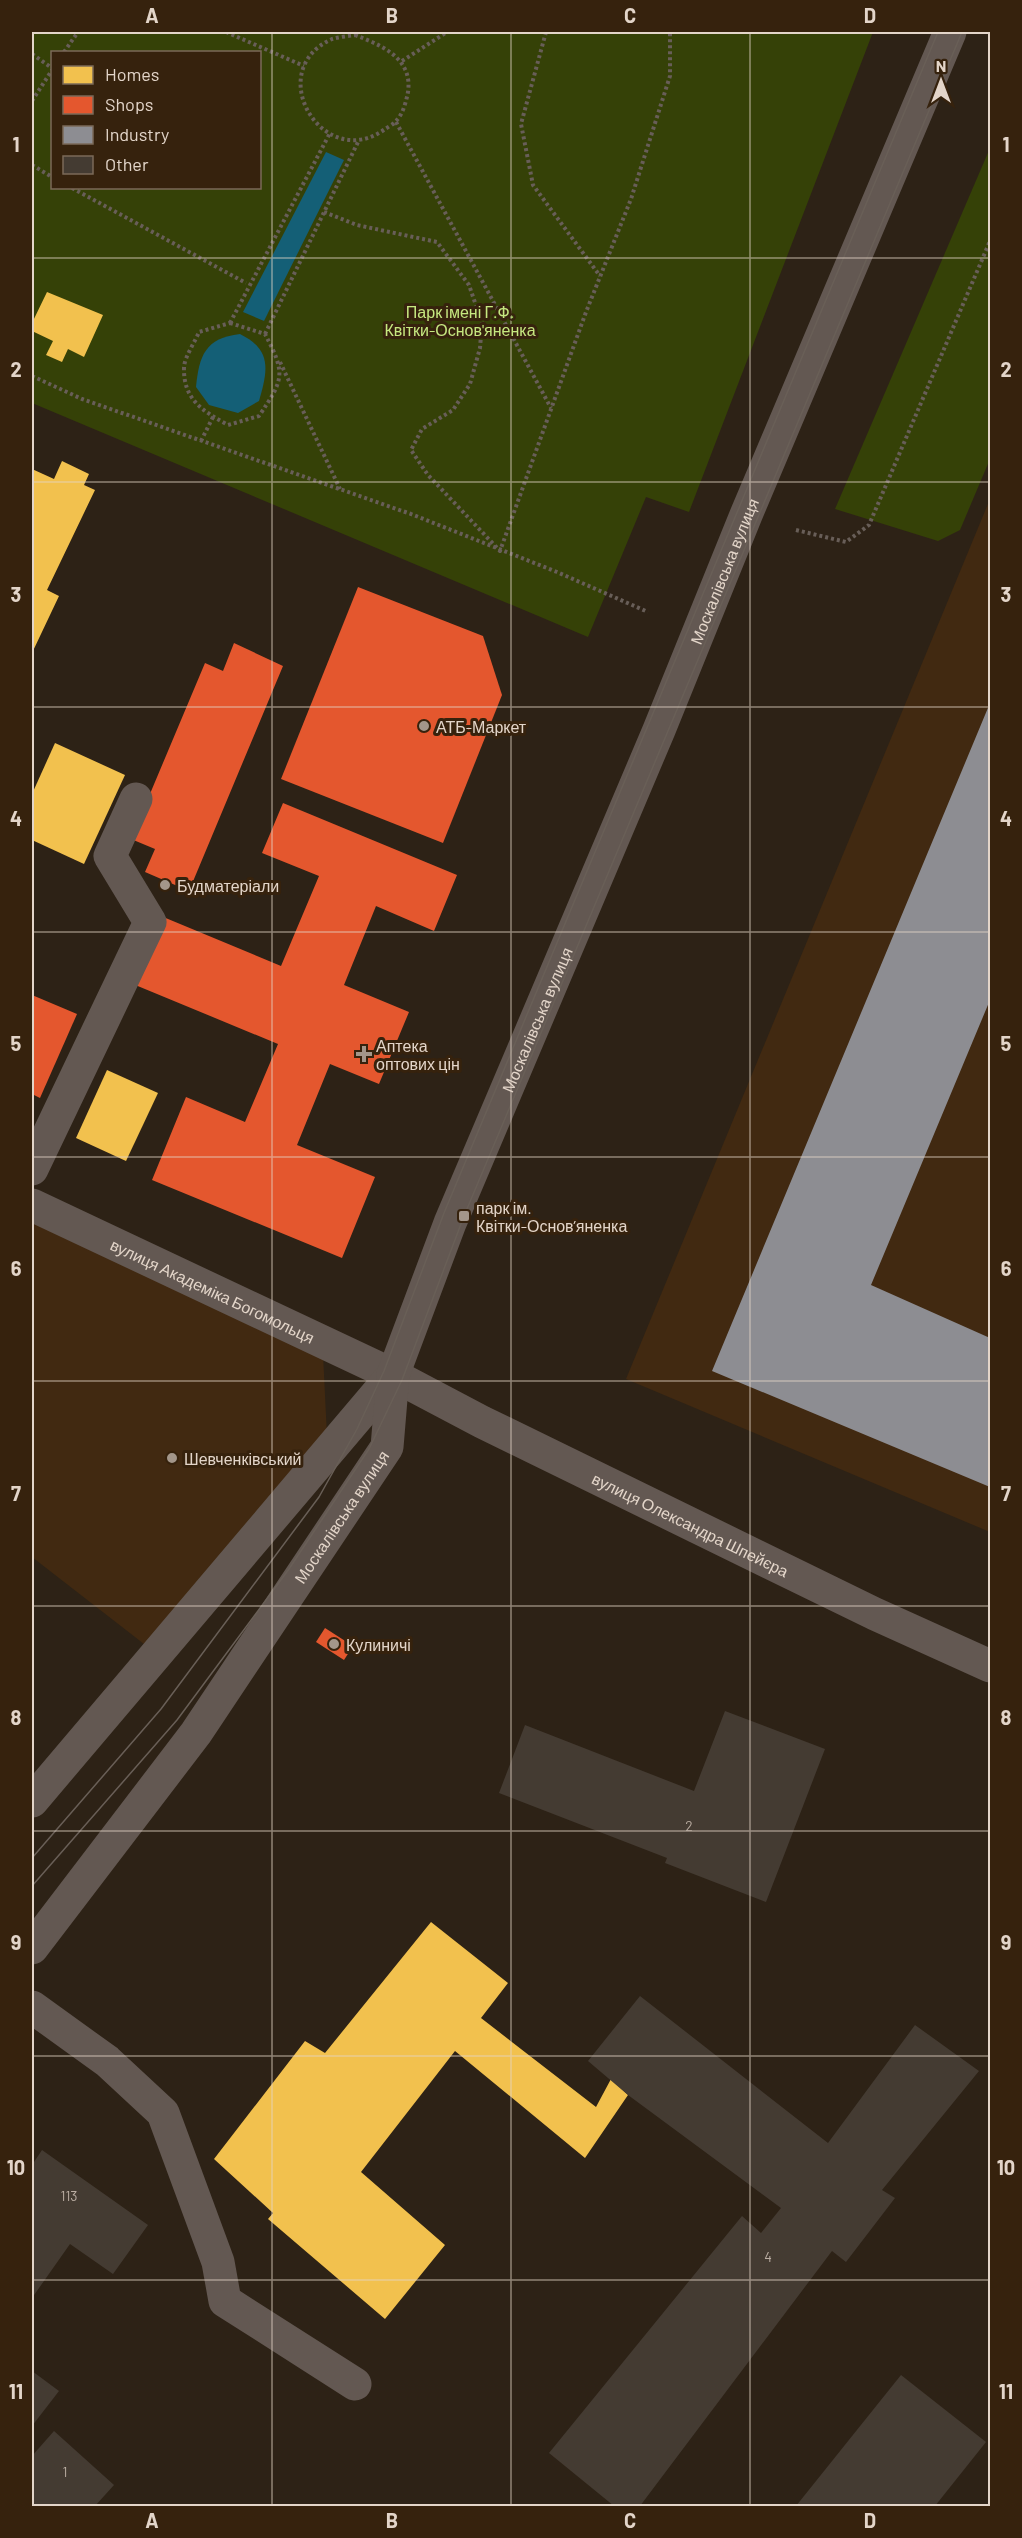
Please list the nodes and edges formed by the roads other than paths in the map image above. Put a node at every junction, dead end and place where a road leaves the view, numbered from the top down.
1 (950, 32) edge
2 (136, 799) dead end
3 (32, 1169) edge
4 (32, 1205) edge
5 (393, 1375) junction
6 (990, 1666) edge
7 (32, 1801) edge
8 (32, 1948) edge
9 (32, 2007) edge
10 (355, 2384) dead end

1 - 5 street, Москалівська вулиця
2 - 3 street
4 - 5 street, вулиця Академіка Богомольця
5 - 6 street, вулиця Олександра Шпейєра
5 - 7 street
5 - 8 street, Москалівська вулиця
9 - 10 street

